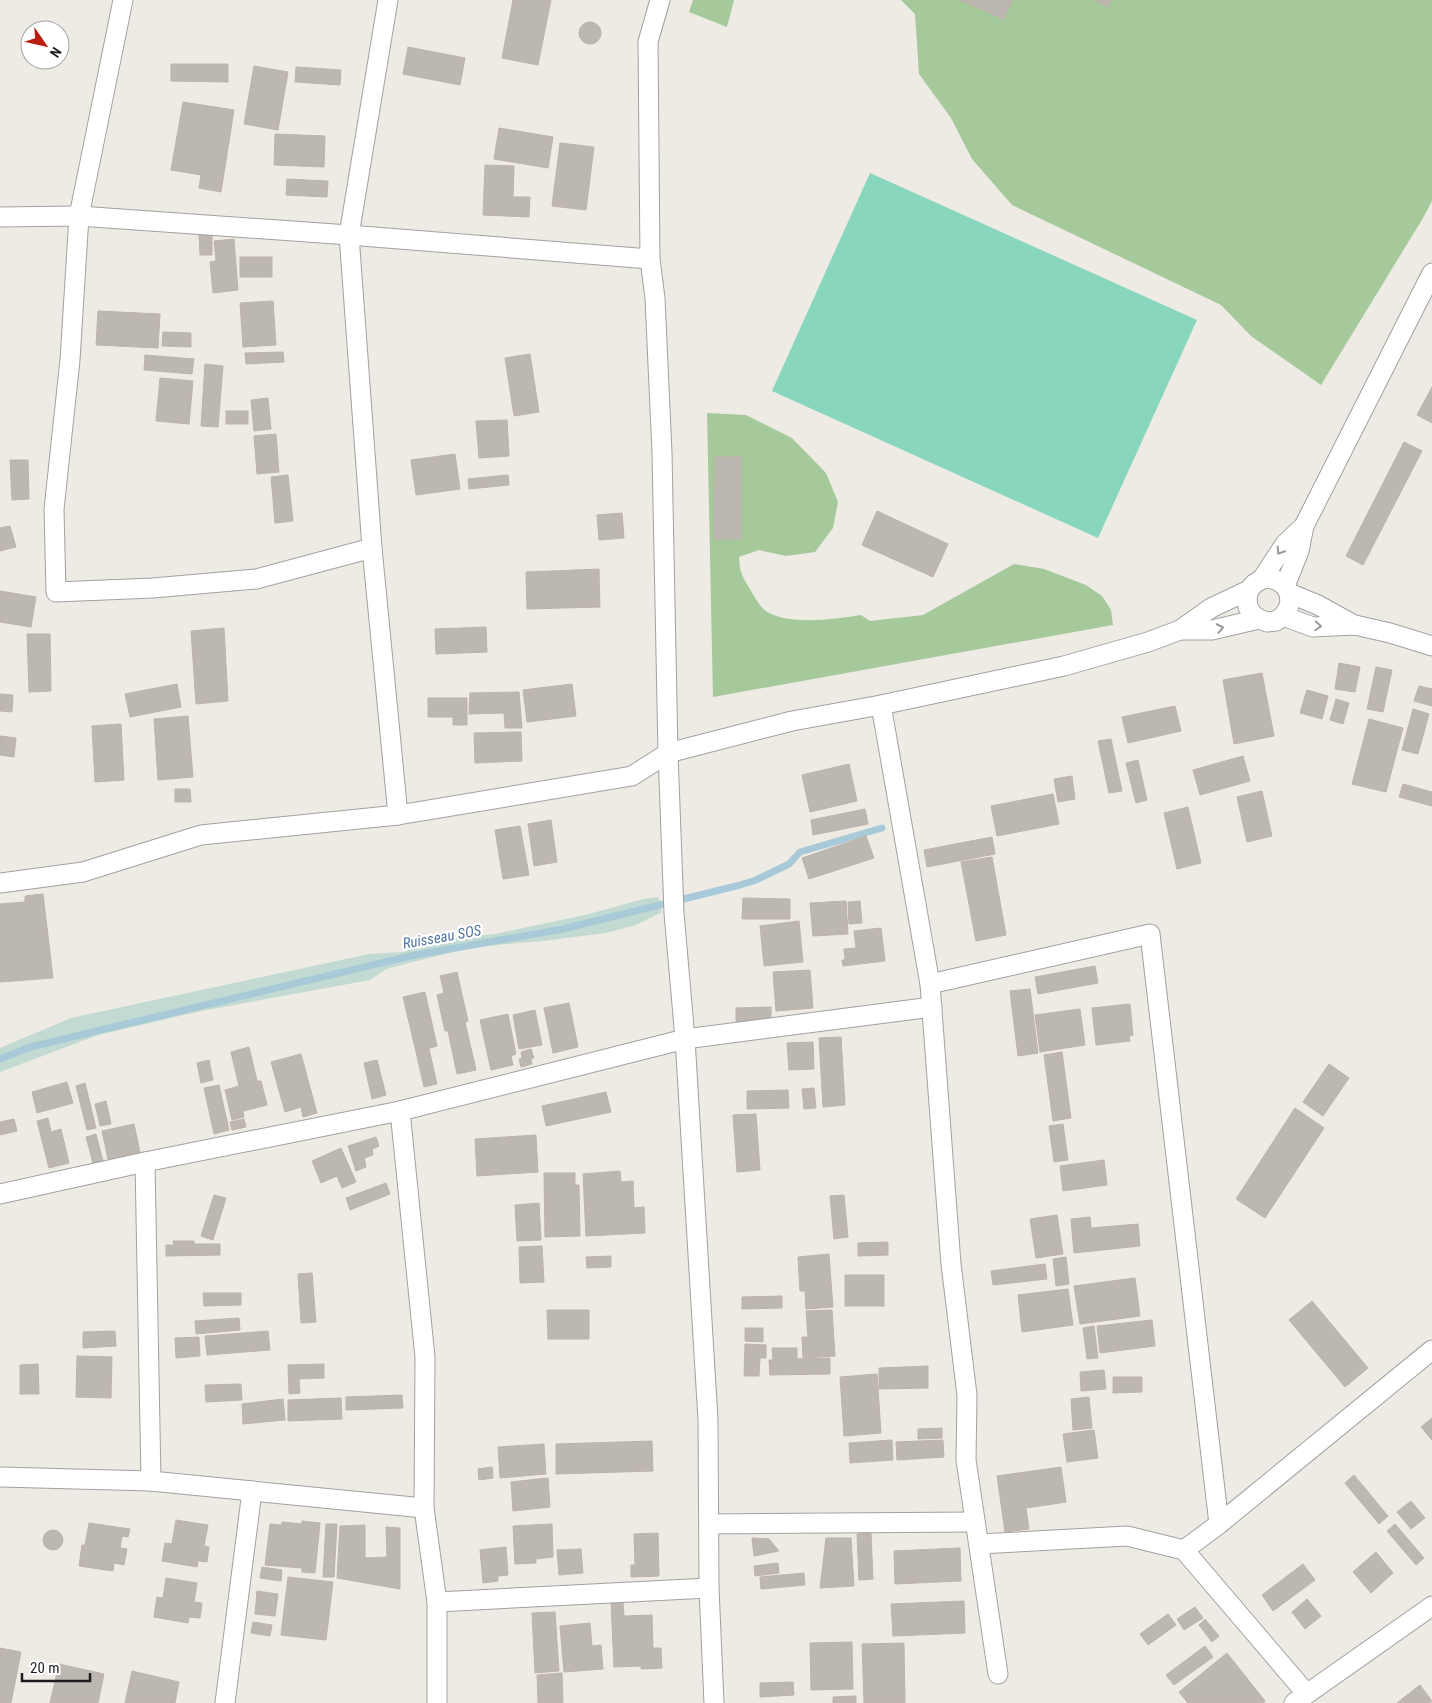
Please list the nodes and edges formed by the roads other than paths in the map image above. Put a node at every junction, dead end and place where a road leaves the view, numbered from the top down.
1 (123, 0) edge
2 (388, 0) edge
3 (660, 0) edge
4 (79, 216) junction
5 (0, 217) edge
6 (349, 235) junction
7 (650, 259) junction
8 (1432, 273) edge
9 (1304, 526) junction
10 (372, 548) junction
11 (1255, 585) junction
12 (1287, 589) junction
13 (1283, 616) junction
14 (1259, 619) junction
15 (1355, 626) junction
16 (1180, 630) junction
17 (1432, 646) edge
18 (881, 705) junction
19 (668, 753) junction
20 (398, 815) junction
21 (0, 883) edge
22 (930, 984) junction
23 (932, 1007) junction
24 (685, 1039) junction
25 (400, 1111) junction
26 (145, 1162) junction
27 (0, 1194) edge
28 (1432, 1350) edge
29 (0, 1477) edge
30 (151, 1481) junction
31 (252, 1492) junction
32 (424, 1508) junction
33 (975, 1522) junction
34 (709, 1524) junction
35 (1219, 1524) junction
36 (979, 1544) junction
37 (1184, 1550) junction
38 (709, 1588) junction
39 (437, 1602) junction
40 (1432, 1606) edge
41 (998, 1674) dead end
42 (1300, 1698) edge
43 (225, 1703) edge
44 (437, 1703) edge
45 (714, 1703) edge

1 - 4 street
2 - 6 street
3 - 7 street
4 - 5 street
4 - 6 street
4 - 10 street
6 - 7 street
6 - 10 street
7 - 19 street
8 - 9 street
9 -> 11 street
9 - 12 street
10 - 20 street
11 - 12 street
11 - 14 street
11 - 16 street
12 - 13 street
12 - 15 street
13 - 14 street
13 -> 15 street
16 -> 14 street
15 - 17 street
16 - 18 street
18 - 19 street
18 - 22 street
19 - 20 street
19 - 24 street
20 - 21 street
22 - 23 street
22 - 35 street
23 - 24 street
23 - 33 street
24 - 25 street
24 - 34 street
25 - 26 street
25 - 32 street
26 - 27 street
26 - 30 street
28 - 35 street
29 - 30 street
30 - 31 street
31 - 32 street
31 - 43 street
32 - 39 street
33 - 34 street
33 - 36 street
34 - 38 street
35 - 37 street
36 - 37 street
36 - 41 street
37 - 42 street
38 - 39 street
38 - 45 street
39 - 44 street
40 - 42 street

